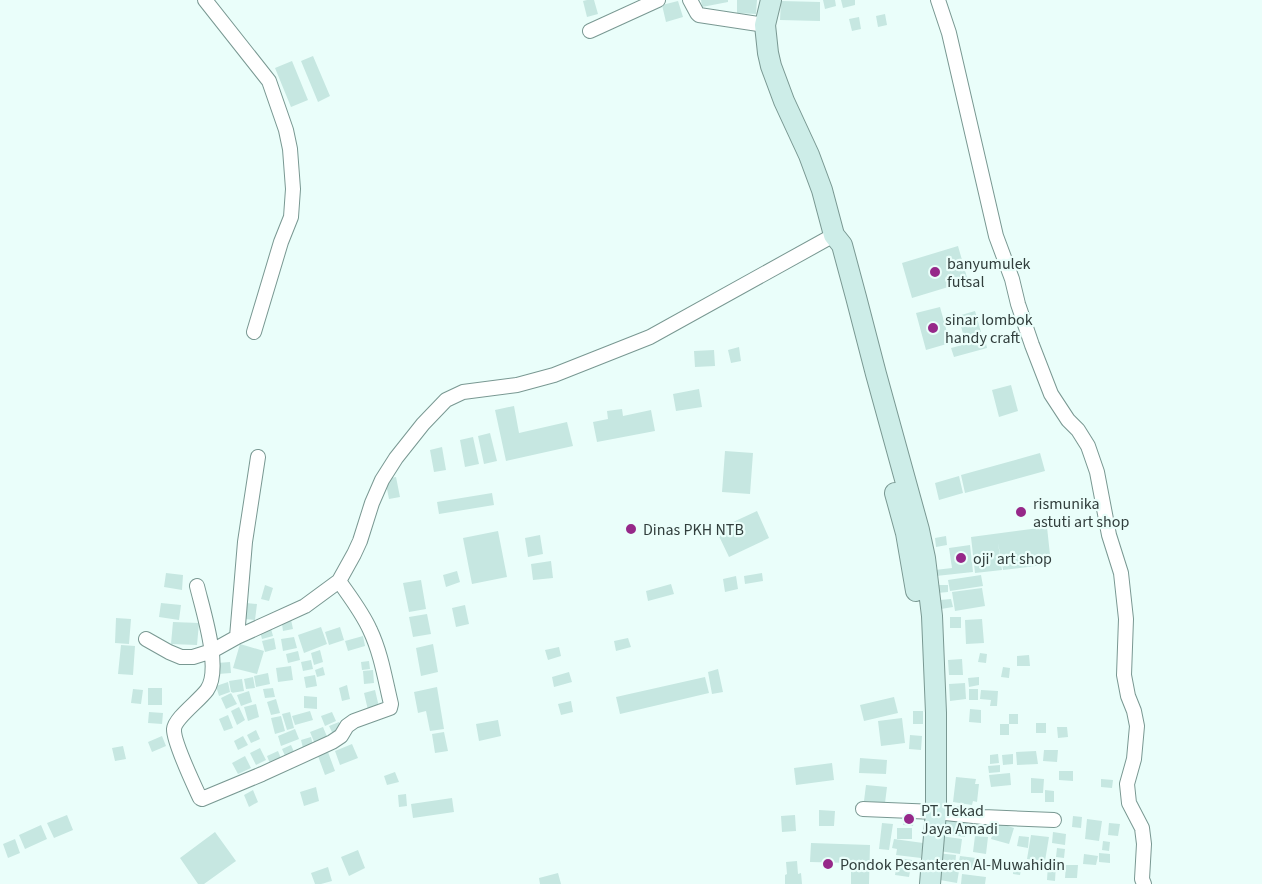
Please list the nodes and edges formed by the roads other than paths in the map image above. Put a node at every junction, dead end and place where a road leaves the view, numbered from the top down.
1 (205, 0) edge
2 (658, 0) edge
3 (690, 0) edge
4 (771, 0) edge
5 (938, 0) edge
6 (765, 25) junction
7 (590, 31) dead end
8 (834, 235) junction
9 (254, 332) dead end
10 (258, 457) dead end
11 (339, 581) junction
12 (198, 586) dead end
13 (237, 637) junction
14 (146, 639) dead end
15 (212, 651) junction
16 (863, 809) dead end
17 (936, 812) junction
18 (1054, 820) dead end
19 (930, 884) edge
20 (1144, 884) edge

1 - 9 street
2 - 7 street
3 - 6 street
4 - 6 main road
5 - 20 street
6 - 8 main road
8 - 11 street
8 - 17 main road
10 - 13 street
11 - 13 street
11 - 15 street
12 - 15 street
13 - 15 street
14 - 15 street
16 - 17 street
17 - 18 street
17 - 19 main road

